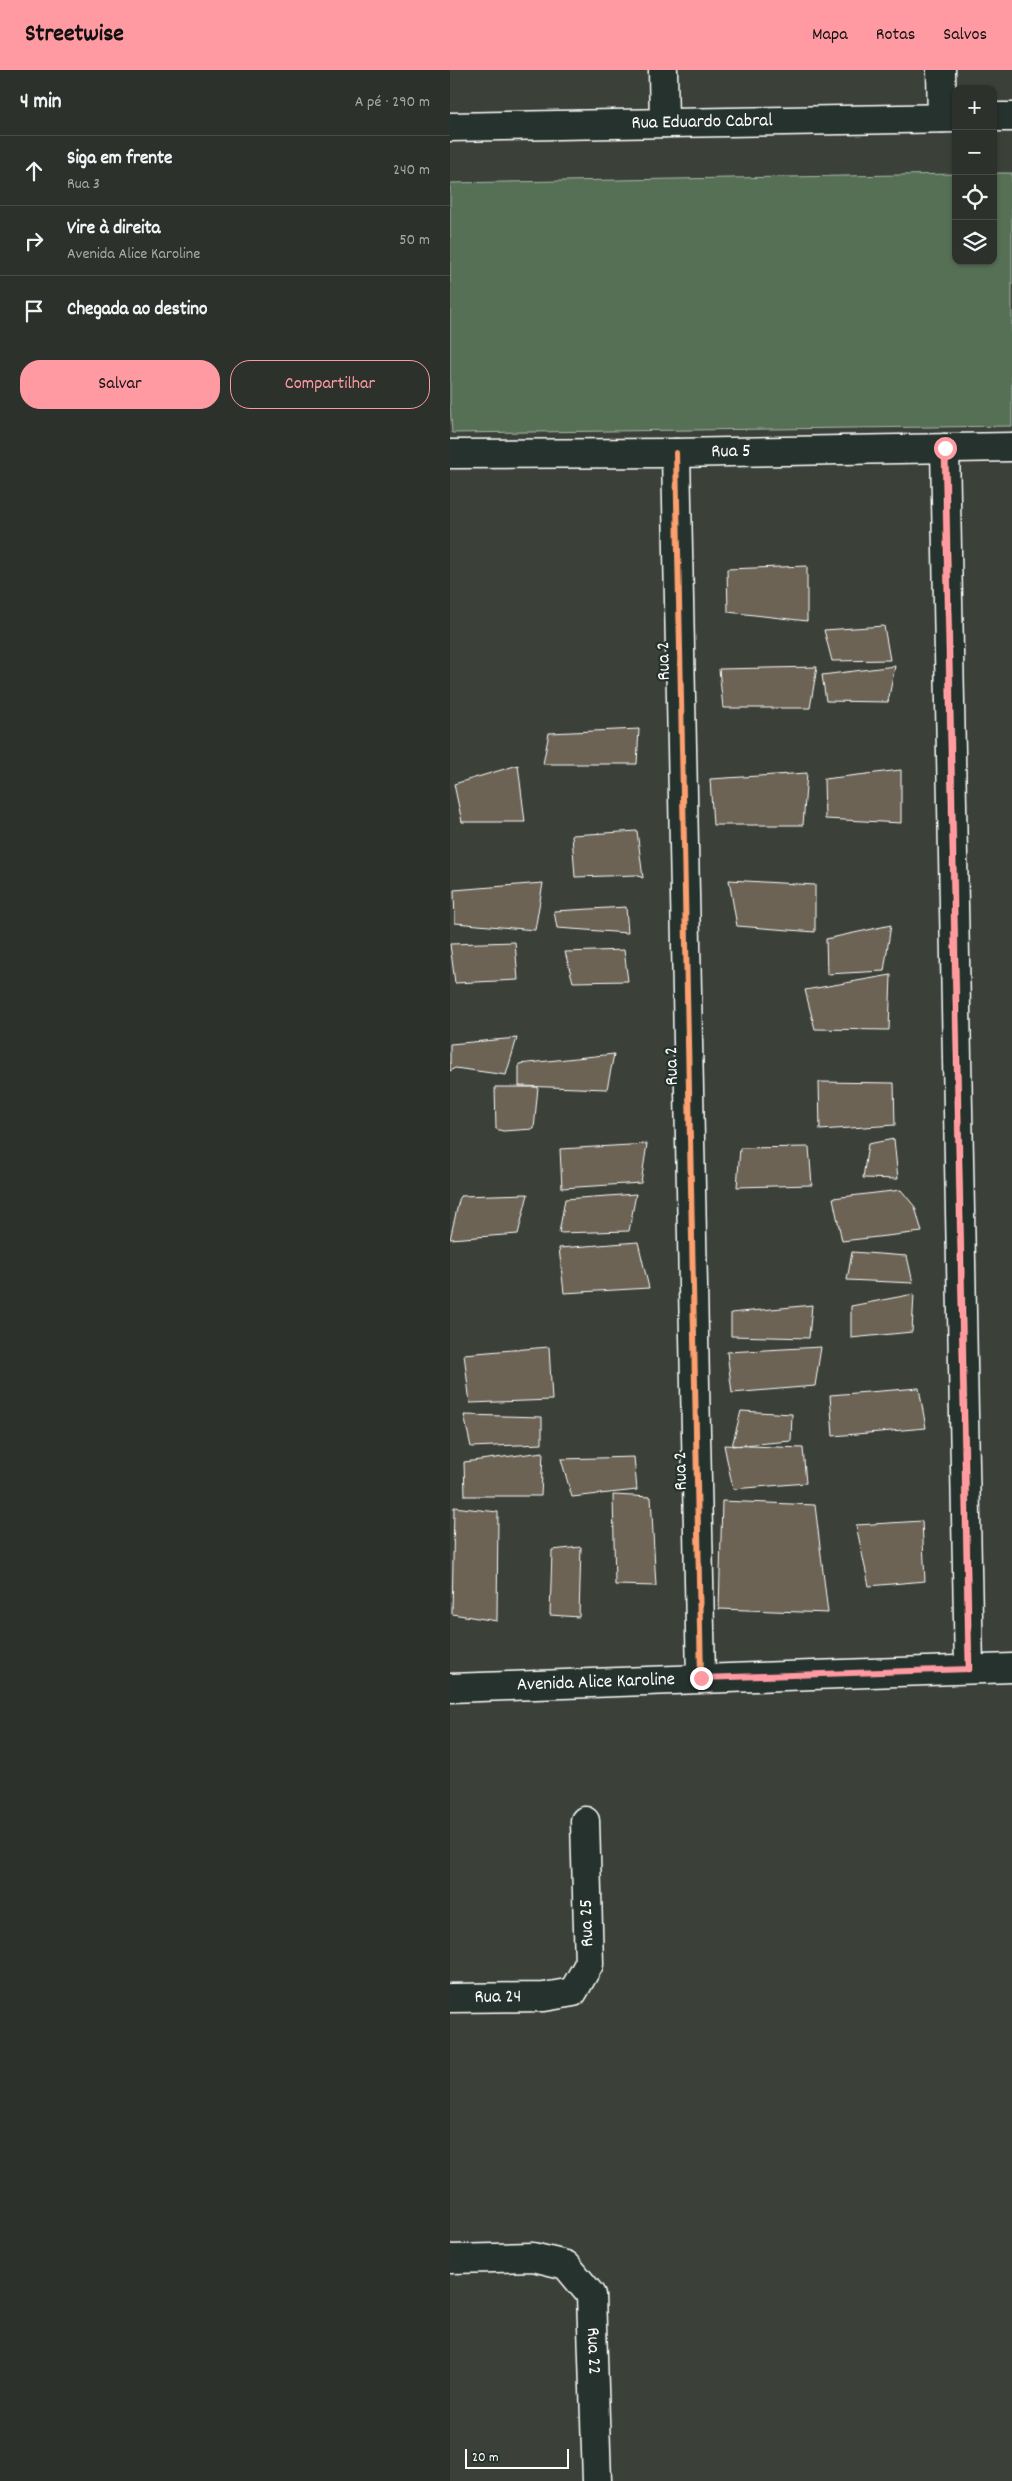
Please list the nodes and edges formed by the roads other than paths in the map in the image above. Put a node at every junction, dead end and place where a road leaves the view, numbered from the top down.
1 (663, 70) edge
2 (941, 70) edge
3 (997, 117) edge
4 (1012, 117) edge
5 (949, 118) edge
6 (664, 123) junction
7 (450, 127) edge
8 (1012, 446) edge
9 (945, 448) junction
10 (676, 453) junction
11 (450, 454) edge
12 (1012, 1668) edge
13 (969, 1669) junction
14 (701, 1678) junction
15 (450, 1688) edge
16 (585, 1821) dead end
17 (544, 1997) joint
18 (450, 1998) edge
19 (450, 2259) edge
20 (597, 2481) edge

1 - 6 street
2 - 5 street
3 - 4 street
5 - 6 street, Rua Eduardo Cabral
6 - 7 street, Rua Eduardo Cabral
8 - 9 street, Rua 5
9 - 10 street, Rua 5
9 - 13 street
10 - 11 street, Rua 5
10 - 14 street, Rua 2
12 - 13 street, Avenida Alice Karoline
13 - 14 street, Avenida Alice Karoline
14 - 15 street, Avenida Alice Karoline
16 - 17 street, Rua 25
17 - 18 street, Rua 24
19 - 20 street, Rua 22

